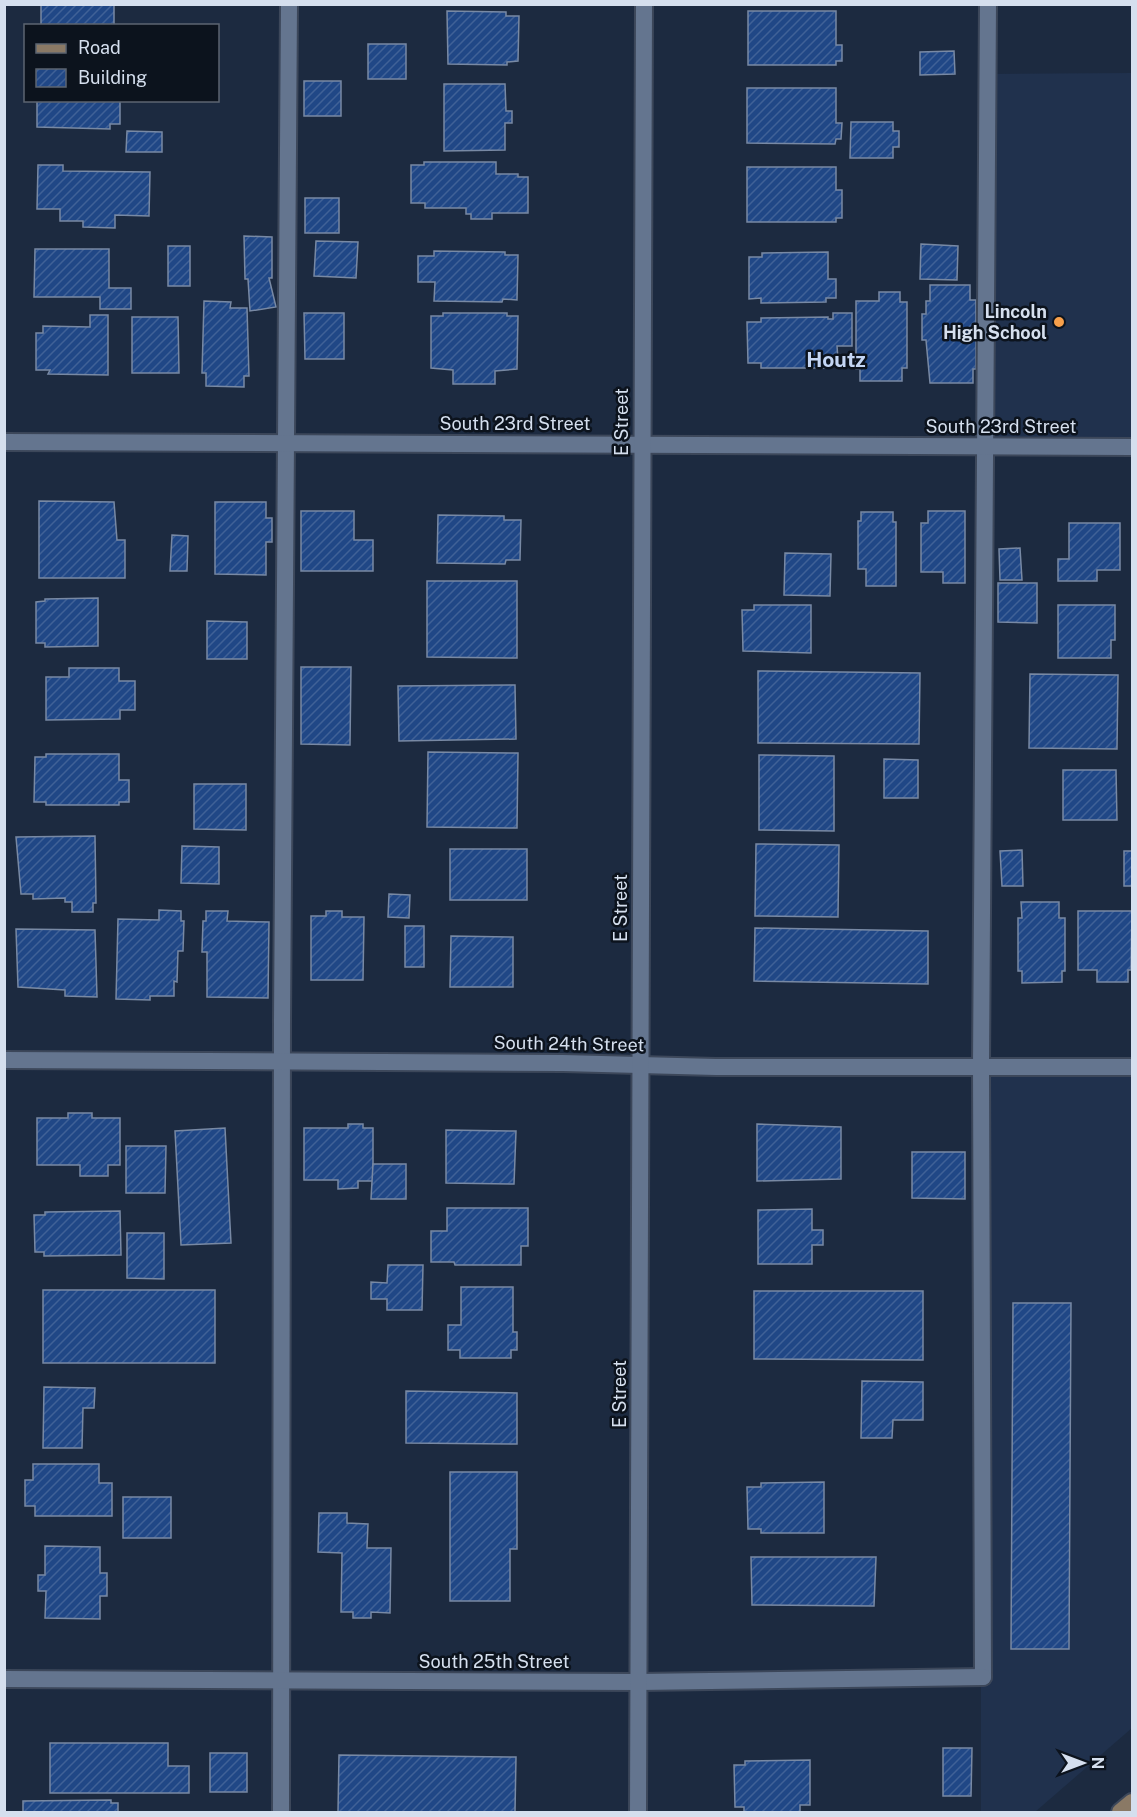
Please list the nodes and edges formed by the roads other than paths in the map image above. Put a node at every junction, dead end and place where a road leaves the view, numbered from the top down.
1 (289, 4) edge
2 (644, 4) edge
3 (988, 4) edge
4 (4, 442) edge
5 (286, 443) junction
6 (642, 444) junction
7 (985, 446) junction
8 (1132, 447) edge
9 (4, 1060) edge
10 (282, 1062) junction
11 (640, 1064) junction
12 (981, 1066) junction
13 (1132, 1067) edge
14 (4, 1679) edge
15 (282, 1680) junction
16 (639, 1682) junction
17 (1132, 1802) edge
18 (281, 1812) edge
19 (638, 1812) edge
20 (1120, 1812) edge

1 - 5 street
2 - 6 street, E Street
3 - 7 street
4 - 5 street, South 23rd Street
5 - 6 street, South 23rd Street
5 - 10 street
6 - 7 street, South 23rd Street
6 - 11 street, E Street
7 - 8 street, South 23rd Street
7 - 12 street
9 - 10 street, South 24th Street
10 - 11 street, South 24th Street
10 - 15 street
11 - 12 street, South 24th Street
11 - 16 street, E Street
12 - 13 street, South 24th Street
12 - 16 street, South 25th Street
14 - 15 street, South 25th Street
15 - 16 street, South 25th Street
15 - 18 street
16 - 19 street, E Street
17 - 20 main road

